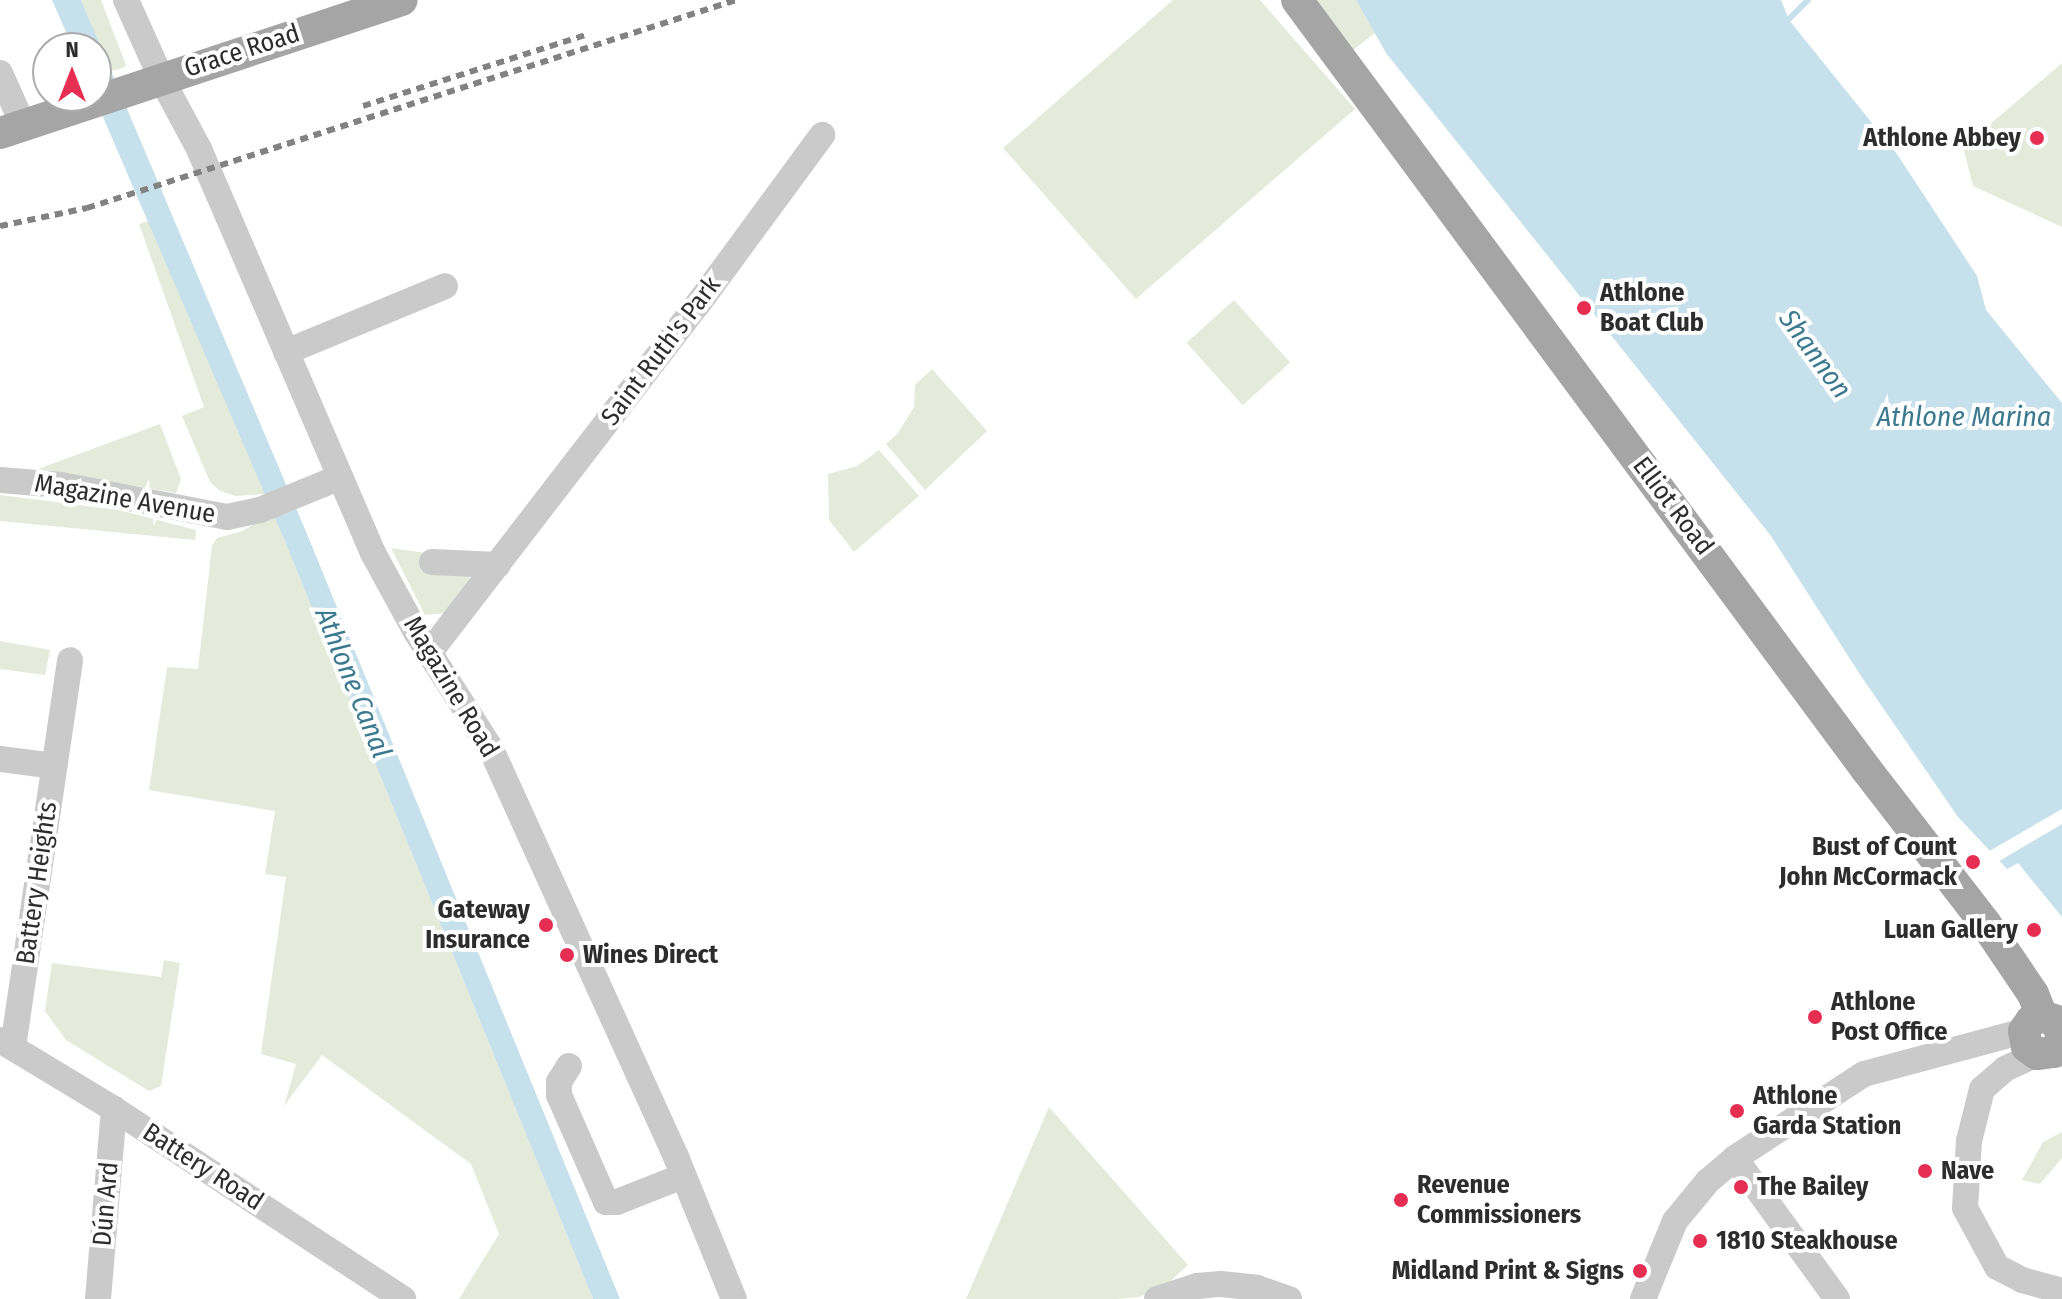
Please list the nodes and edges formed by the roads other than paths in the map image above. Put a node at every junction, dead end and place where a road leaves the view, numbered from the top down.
1 (126, 0) edge
2 (402, 0) edge
3 (1297, 0) edge
4 (0, 73) edge
5 (161, 78) junction
6 (12, 129) edge
7 (822, 135) dead end
8 (445, 286) dead end
9 (286, 352) junction
10 (338, 478) junction
11 (0, 480) edge
12 (432, 562) dead end
13 (498, 565) junction
14 (429, 653) junction
15 (70, 660) dead end
16 (0, 759) edge
17 (55, 766) junction
18 (2050, 1037) edge
19 (7, 1043) edge
20 (569, 1066) dead end
21 (114, 1109) junction
22 (1735, 1158) junction
23 (683, 1176) junction
24 (2062, 1291) edge
25 (98, 1299) edge
26 (403, 1299) edge
27 (734, 1299) edge
28 (1157, 1299) edge
29 (1289, 1299) edge
30 (1643, 1299) edge
31 (1837, 1299) edge

1 - 5 street, Magazine Road
2 - 5 main road, Grace Road
3 - 18 main road, Elliot Road
4 - 6 street
5 - 6 main road, Grace Road
5 - 9 street, Magazine Road
7 - 13 street, Saint Ruth's Park
8 - 9 street
9 - 10 street, Magazine Road
10 - 11 street, Magazine Avenue
10 - 14 street, Magazine Road
12 - 13 street
13 - 14 street, Saint Ruth's Park
14 - 23 street, Magazine Road
15 - 17 street, Battery Heights
16 - 17 street, Battery Heights
17 - 19 street, Battery Heights
18 - 22 street
18 - 24 street
19 - 21 street, Battery Road
20 - 23 street
21 - 25 street, Dún Ard
21 - 26 street, Battery Road
22 - 30 street
22 - 31 street
23 - 27 street, Magazine Road
28 - 29 street

